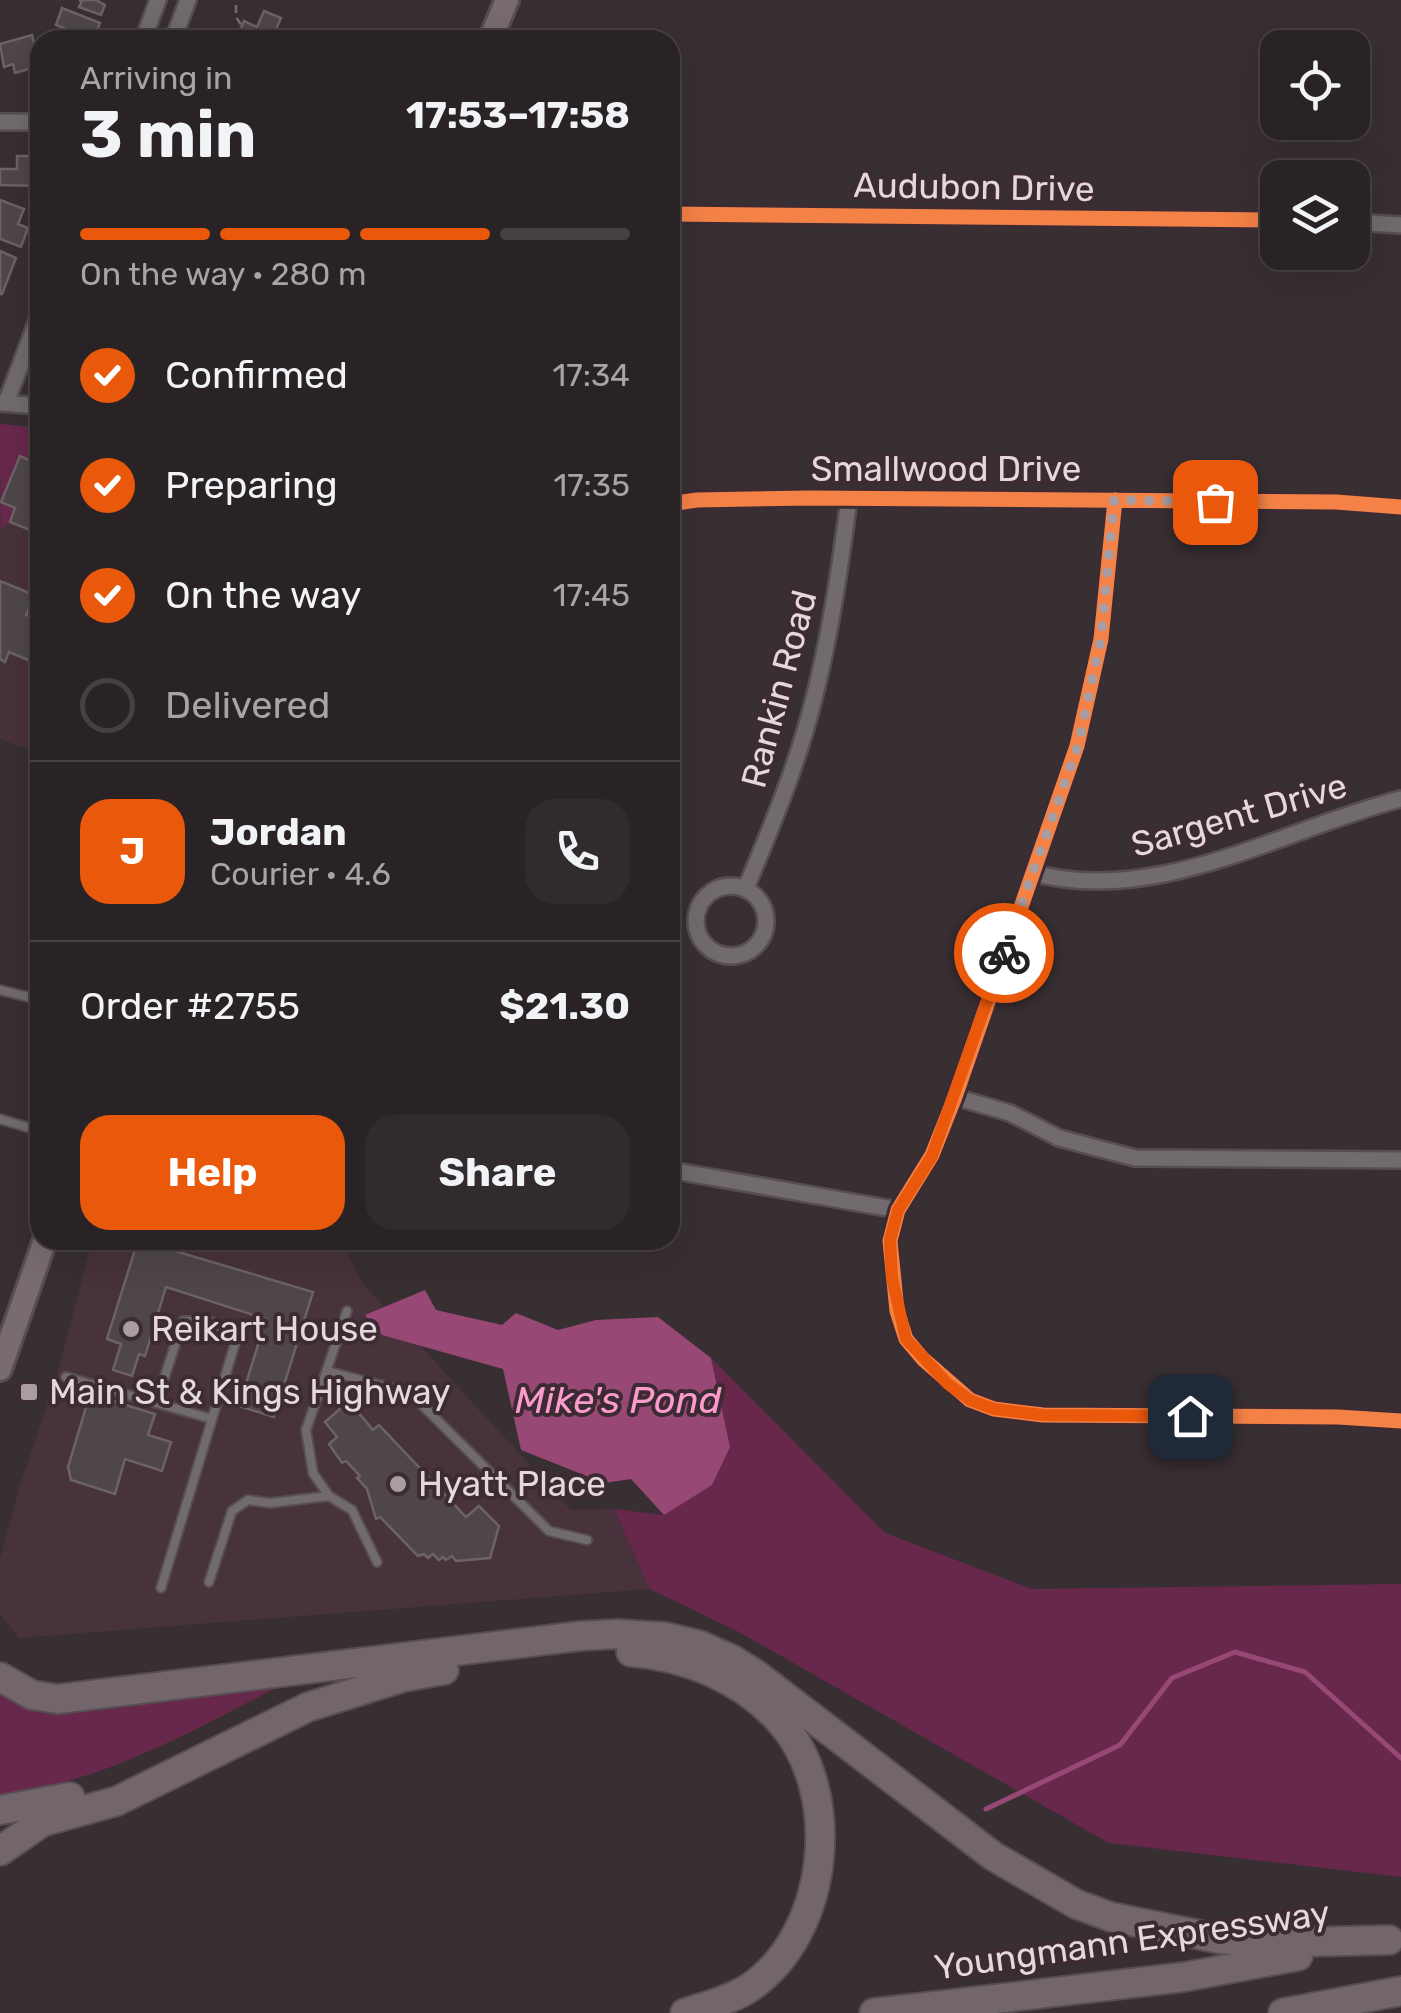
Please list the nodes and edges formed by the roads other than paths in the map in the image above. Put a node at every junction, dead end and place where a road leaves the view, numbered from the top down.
1 (158, 0) edge
2 (188, 0) edge
3 (508, 0) edge
4 (148, 30) edge
5 (177, 30) edge
6 (494, 30) edge
7 (0, 122) edge
8 (30, 122) edge
9 (680, 214) edge
10 (1260, 220) edge
11 (1370, 223) edge
12 (1401, 225) edge
13 (30, 337) edge
14 (30, 402) edge
15 (3, 403) edge
16 (849, 499) junction
17 (1114, 500) junction
18 (680, 503) edge
19 (1401, 506) edge
20 (1401, 798) edge
21 (1033, 873) junction
22 (746, 888) junction
23 (0, 990) edge
24 (30, 998) edge
25 (956, 1096) junction
26 (0, 1119) edge
27 (30, 1128) edge
28 (1401, 1160) edge
29 (680, 1172) edge
30 (898, 1210) junction
31 (42, 1250) edge
32 (346, 1311) dead end
33 (0, 1368) edge
34 (327, 1372) junction
35 (66, 1377) dead end
36 (156, 1403) junction
37 (212, 1419) junction
38 (1401, 1421) edge
39 (328, 1496) junction
40 (587, 1540) dead end
41 (377, 1562) dead end
42 (209, 1582) dead end
43 (161, 1588) dead end
44 (422, 1656) junction
45 (0, 1676) edge
46 (0, 1810) edge
47 (42, 1822) junction
48 (0, 1827) edge
49 (0, 1851) edge
50 (1395, 1938) edge
51 (1401, 1991) edge
52 (686, 2013) edge
53 (874, 2013) edge
54 (1283, 2013) edge

1 - 4 street
2 - 5 street
3 - 6 main road
7 - 8 street
9 - 10 street, Audubon Drive
11 - 12 street
13 - 15 street
14 - 15 street
16 - 17 street, Smallwood Drive
16 - 18 street, Smallwood Drive
16 - 22 street, Rankin Road
17 - 19 street, Smallwood Drive
17 - 21 street
20 - 21 street, Sargent Drive
21 - 25 street
22 - 22 street
23 - 24 lane
25 - 28 street
25 - 30 street
26 - 27 lane
29 - 30 street
30 - 38 street
31 - 33 main road
32 - 34 lane
34 - 39 lane
34 - 40 lane
35 - 36 lane
36 - 37 lane
36 - 37 lane
37 - 43 lane
39 - 41 lane
39 - 42 lane
44 - 45 highway
44 - 46 highway
44 - 50 highway
47 - 48 highway
47 - 49 highway
47 - 52 highway
50 - 53 highway, Youngmann Expressway
51 - 54 highway

